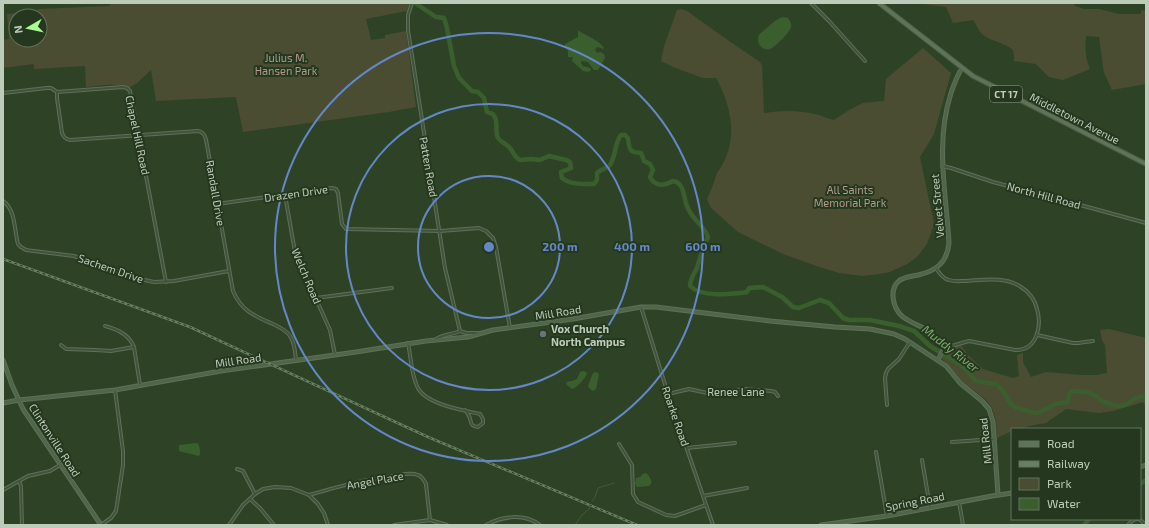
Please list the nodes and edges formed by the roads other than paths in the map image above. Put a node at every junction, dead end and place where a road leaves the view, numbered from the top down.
1 (412, 3) edge
2 (811, 3) edge
3 (880, 3) edge
4 (865, 61) dead end
5 (962, 68) junction
6 (3, 92) edge
7 (57, 92) junction
8 (139, 135) junction
9 (1146, 164) edge
10 (942, 166) junction
11 (285, 195) junction
12 (3, 201) edge
13 (217, 204) junction
14 (1146, 224) edge
15 (440, 231) junction
16 (936, 268) junction
17 (229, 271) junction
18 (166, 282) junction
19 (392, 288) dead end
20 (316, 298) junction
21 (641, 307) junction
22 (105, 326) dead end
23 (510, 328) junction
24 (460, 331) junction
25 (481, 334) junction
26 (1037, 335) junction
27 (435, 340) junction
28 (1093, 341) dead end
29 (910, 342) junction
30 (408, 343) junction
31 (61, 345) dead end
32 (944, 346) junction
33 (134, 347) junction
34 (335, 355) junction
35 (3, 360) edge
36 (296, 360) junction
37 (938, 360) junction
38 (140, 385) junction
39 (115, 390) junction
40 (668, 394) junction
41 (778, 396) dead end
42 (19, 400) junction
43 (3, 403) edge
44 (887, 405) dead end
45 (465, 410) junction
46 (995, 439) junction
47 (952, 442) dead end
48 (735, 443) dead end
49 (619, 444) dead end
50 (687, 448) junction
51 (876, 452) dead end
52 (922, 460) dead end
53 (60, 464) junction
54 (237, 468) dead end
55 (19, 481) junction
56 (747, 488) dead end
57 (3, 490) edge
58 (1011, 493) edge
59 (255, 494) junction
60 (309, 495) junction
61 (998, 495) junction
62 (703, 496) junction
63 (250, 499) junction
64 (959, 502) junction
65 (706, 506) junction
66 (930, 508) junction
67 (887, 516) junction
68 (430, 520) junction
69 (846, 524) edge
70 (22, 525) edge
71 (101, 525) edge
72 (229, 525) edge
73 (274, 525) edge
74 (328, 525) edge
75 (394, 525) edge
76 (447, 525) edge
77 (486, 525) edge
78 (540, 525) edge
79 (713, 525) edge
80 (821, 525) edge
81 (963, 525) edge

1 - 15 street, Patten Road
2 - 4 street
3 - 5 main road, Middletown Avenue / CT 17
5 - 9 main road, Middletown Avenue / CT 17
5 - 10 street, Velvet Street
6 - 7 street, Chapel Hill Road
7 - 8 street, Chapel Hill Road
7 - 8 street, Randall Drive
8 - 13 street, Randall Drive
8 - 18 street, Chapel Hill Road
10 - 14 street, North Hill Road
10 - 16 street, Velvet Street
11 - 13 street, Drazen Drive
11 - 15 street, Drazen Drive
11 - 20 street, Welch Road
12 - 18 street, Sachem Drive
13 - 17 street, Randall Drive
15 - 23 street
15 - 24 street, Patten Road
16 - 26 street
16 - 32 street
17 - 18 street, Sachem Drive
17 - 36 street, Randall Drive
19 - 20 street
20 - 34 street, Welch Road
21 - 23 street, Mill Road
21 - 29 street, Mill Road
21 - 40 street, Roarke Road
22 - 33 street
23 - 25 street, Mill Road
24 - 25 street
24 - 27 street
25 - 27 street, Mill Road
26 - 28 street
26 - 32 street
27 - 30 street, Mill Road
29 - 37 street, Mill Road
29 - 44 street
30 - 34 street, Mill Road
30 - 45 street
31 - 33 street
32 - 37 street
33 - 38 street
34 - 36 street, Mill Road
35 - 42 street, Clintonville Road
36 - 38 street, Mill Road
37 - 46 street, Mill Road
38 - 39 street, Mill Road
39 - 42 street, Mill Road
39 - 71 street
40 - 41 street, Renee Lane
40 - 50 street, Roarke Road
42 - 43 street, Mill Road
42 - 53 street, Clintonville Road
45 - 45 street
46 - 47 street
46 - 61 street, Mill Road
48 - 50 street
49 - 65 street
50 - 62 street, Roarke Road
51 - 67 street
52 - 66 street
53 - 55 street
53 - 71 street, Clintonville Road
54 - 59 street
55 - 57 street
55 - 70 street
56 - 62 street
58 - 61 street, Spring Road
59 - 60 street
59 - 63 street
60 - 68 street, Angel Place
60 - 74 street
61 - 64 street, Spring Road
62 - 65 street, Roarke Road
63 - 72 street
63 - 73 street
64 - 66 street, Spring Road
64 - 81 street
65 - 79 street, Roarke Road
66 - 67 street, Spring Road
67 - 69 street, Spring Road
68 - 75 street
68 - 76 street
69 - 80 street, Spring Road
77 - 78 street

